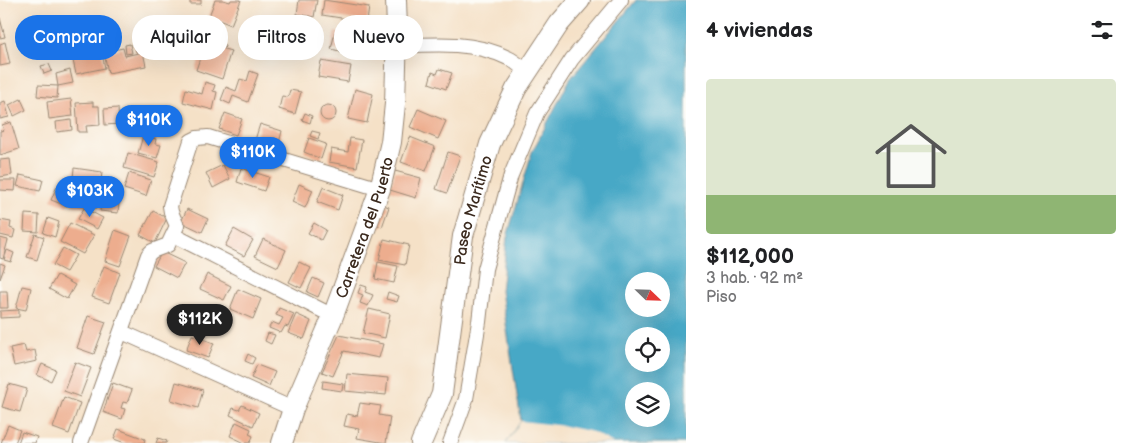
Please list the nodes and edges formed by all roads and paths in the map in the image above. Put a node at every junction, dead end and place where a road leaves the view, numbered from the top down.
1 (396, 0) edge
2 (580, 0) edge
3 (622, 0) edge
4 (396, 15) edge
5 (423, 45) edge
6 (397, 60) edge
7 (527, 72) junction
8 (380, 189) junction
9 (174, 235) junction
10 (333, 316) junction
11 (122, 332) junction
12 (293, 409) junction
13 (81, 443) edge
14 (282, 443) edge
15 (421, 443) edge
16 (450, 443) edge

1 - 4 street, Carretera del Puerto
2 - 7 street, Paseo Marítimo
3 - 16 street
5 - 7 street
6 - 8 street, Carretera del Puerto
7 - 15 street, Paseo Marítimo
8 - 9 street
8 - 10 street, Carretera del Puerto
9 - 10 street
9 - 11 street
10 - 12 street, Carretera del Puerto
11 - 12 street
11 - 13 street
12 - 14 street, Carretera del Puerto

